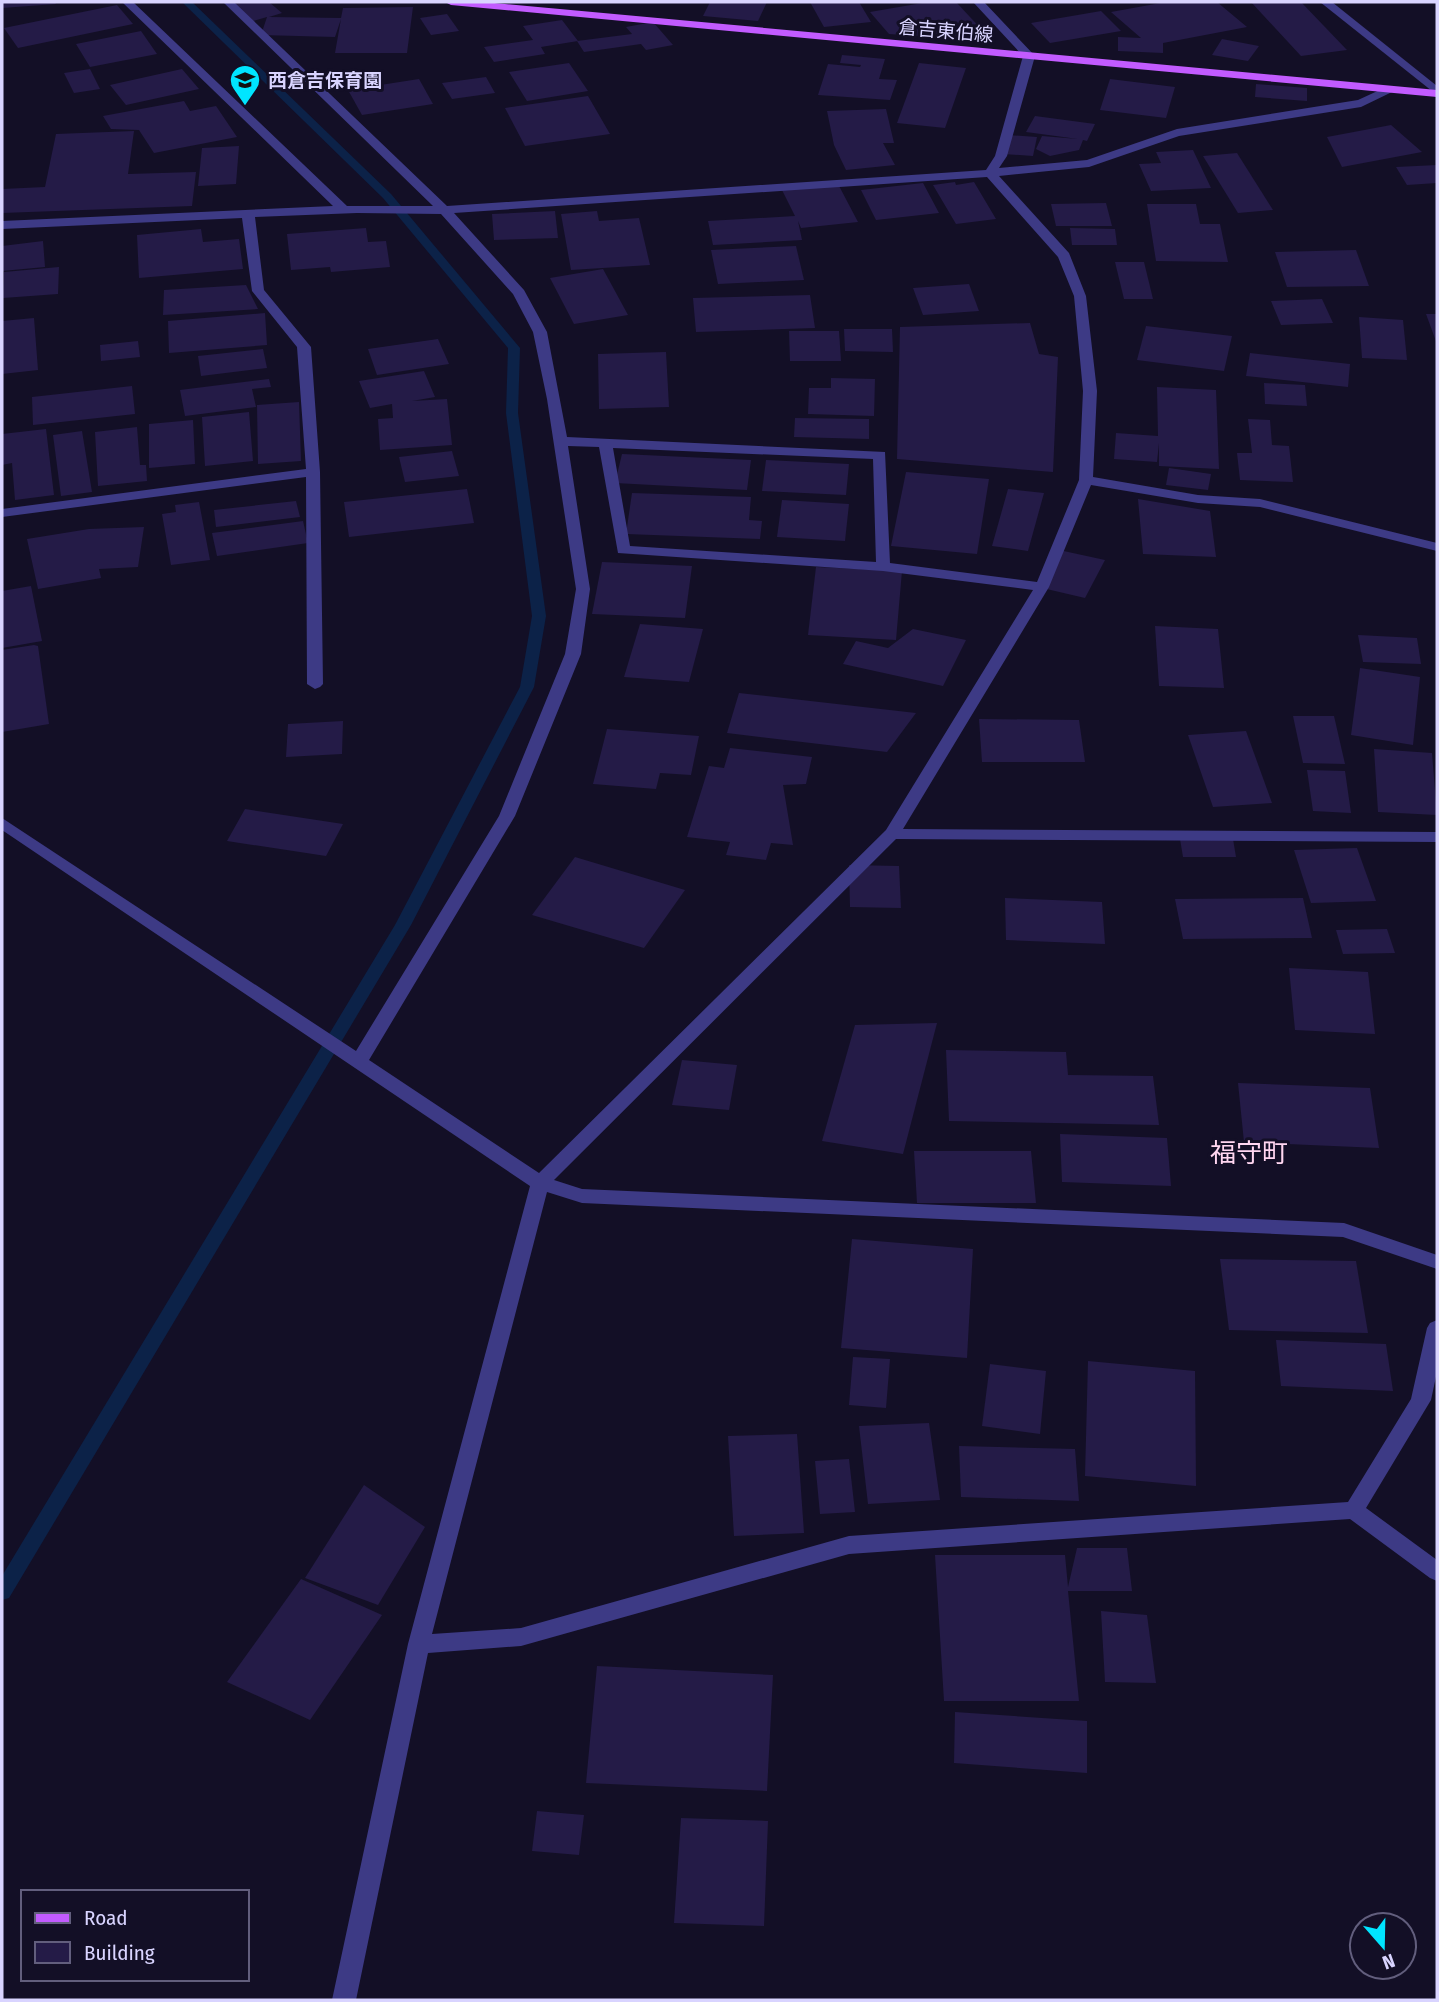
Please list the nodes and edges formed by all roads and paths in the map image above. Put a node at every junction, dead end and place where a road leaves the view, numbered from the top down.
1 (127, 2) edge
2 (228, 2) edge
3 (451, 2) edge
4 (978, 2) edge
5 (1325, 2) edge
6 (1029, 56) junction
7 (1388, 90) junction
8 (1437, 93) edge
9 (990, 173) junction
10 (350, 210) junction
11 (444, 210) junction
12 (248, 214) junction
13 (2, 225) edge
14 (559, 441) junction
15 (605, 443) junction
16 (313, 472) junction
17 (1086, 480) junction
18 (2, 513) edge
19 (1437, 547) edge
20 (883, 567) junction
21 (1042, 587) junction
22 (315, 684) dead end
23 (2, 823) edge
24 (892, 834) junction
25 (1437, 837) edge
26 (358, 1063) junction
27 (540, 1182) junction
28 (1437, 1262) edge
29 (1437, 1328) edge
30 (1354, 1510) junction
31 (1437, 1572) edge
32 (419, 1644) junction
33 (348, 1997) edge

1 - 10 street
2 - 11 street
3 - 6 main road, 倉吉東伯線
4 - 6 street
5 - 8 street
6 - 7 main road, 倉吉東伯線
6 - 9 street
7 - 8 main road, 倉吉東伯線
7 - 9 street
9 - 11 street
9 - 17 street
10 - 11 street
10 - 12 street
11 - 14 street
12 - 13 street
12 - 16 street
14 - 15 street
14 - 26 street
15 - 20 street
15 - 20 street
16 - 18 street
16 - 22 street
17 - 19 street
17 - 21 street
20 - 21 street
21 - 24 street
23 - 26 street
24 - 25 street
24 - 27 street
26 - 27 street
27 - 28 street
27 - 32 street
29 - 30 street
30 - 31 street
30 - 32 street
32 - 33 street

